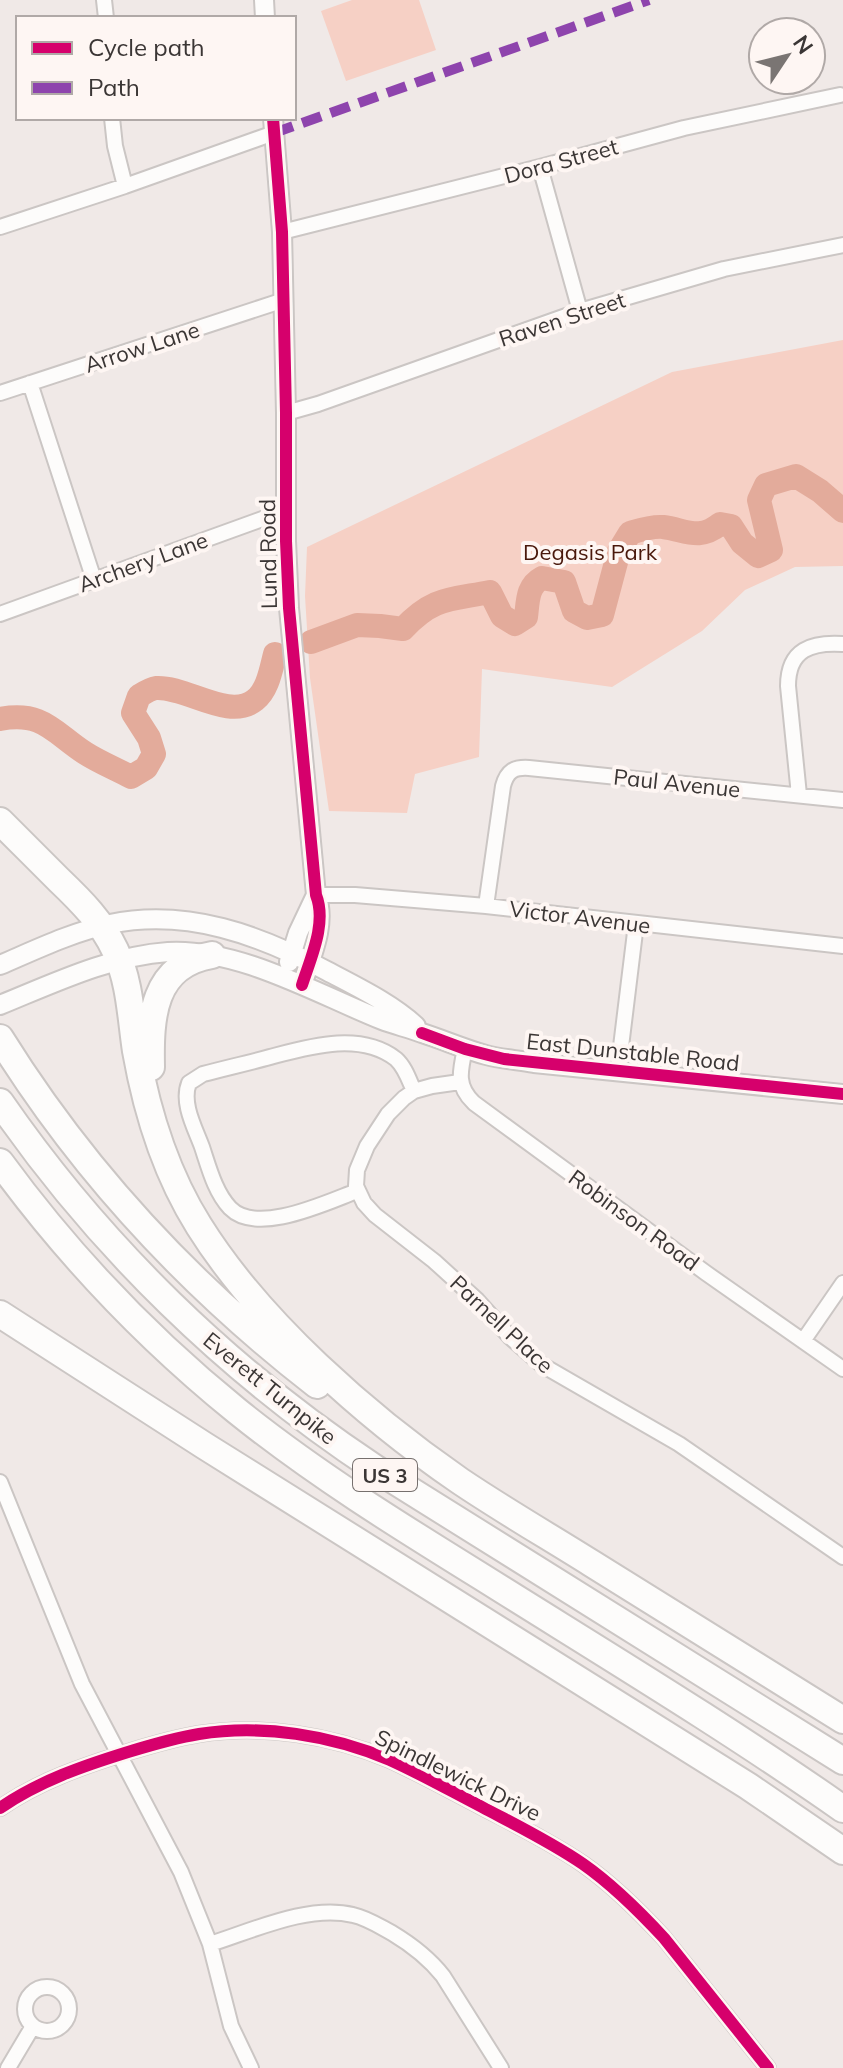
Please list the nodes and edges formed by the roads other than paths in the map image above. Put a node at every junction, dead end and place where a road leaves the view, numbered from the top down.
1 (840, 95) dead end
2 (112, 120) edge
3 (273, 126) edge
4 (540, 167) junction
5 (125, 186) junction
6 (0, 227) edge
7 (282, 232) junction
8 (843, 245) edge
9 (284, 300) junction
10 (580, 311) junction
11 (30, 383) junction
12 (0, 393) edge
13 (286, 413) junction
14 (287, 510) junction
15 (94, 580) junction
16 (0, 614) edge
17 (843, 644) edge
18 (799, 795) junction
19 (843, 800) edge
20 (0, 821) edge
21 (316, 895) junction
22 (486, 906) junction
23 (636, 924) junction
24 (101, 927) junction
25 (843, 946) edge
26 (291, 954) junction
27 (212, 955) junction
28 (8, 961) edge
29 (120, 961) junction
30 (309, 962) junction
31 (293, 982) junction
32 (0, 1005) edge
33 (422, 1033) junction
34 (0, 1038) edge
35 (465, 1049) junction
36 (618, 1071) junction
37 (460, 1082) junction
38 (414, 1091) junction
39 (843, 1094) edge
40 (0, 1102) edge
41 (0, 1162) edge
42 (172, 1176) junction
43 (357, 1191) junction
44 (843, 1283) edge
45 (0, 1314) edge
46 (803, 1341) junction
47 (843, 1369) edge
48 (0, 1482) edge
49 (461, 1482) junction
50 (843, 1557) edge
51 (839, 1717) edge
52 (118, 1755) junction
53 (843, 1761) edge
54 (0, 1808) edge
55 (843, 1809) edge
56 (843, 1851) edge
57 (210, 1944) junction
58 (33, 2026) dead end
59 (8, 2068) edge
60 (251, 2068) edge
61 (501, 2068) edge
62 (768, 2068) edge

1 - 4 street, Dora Street
2 - 5 street
3 - 5 street
3 - 7 street, Lund Road
4 - 7 street, Dora Street
4 - 10 street
5 - 6 street
7 - 9 street, Lund Road
8 - 10 street, Raven Street
9 - 11 street, Arrow Lane
9 - 13 street, Lund Road
10 - 13 street, Raven Street
11 - 12 street, Arrow Lane
11 - 15 street
13 - 14 street, Lund Road
14 - 15 street, Archery Lane
14 - 21 street, Lund Road
15 - 16 street, Archery Lane
17 - 18 street
18 - 19 street, Paul Avenue
18 - 22 street, Paul Avenue
20 - 24 highway
21 - 22 street, Victor Avenue
21 - 26 street
21 - 30 street, Lund Road
22 - 23 street, Victor Avenue
23 - 25 street, Victor Avenue
23 - 36 street
24 - 26 street, East Dunstable Road
24 - 28 street, East Dunstable Road
24 - 29 highway
26 - 30 street, East Dunstable Road
26 - 31 street
27 - 29 street, East Dunstable Road
27 - 31 street, East Dunstable Road
27 - 42 highway
29 - 32 street, East Dunstable Road
29 - 42 highway
30 - 31 street, Lund Road
30 - 33 street, East Dunstable Road
31 - 33 street, East Dunstable Road
33 - 35 street, East Dunstable Road
34 - 49 highway
35 - 36 street, East Dunstable Road
35 - 37 street
36 - 39 street, East Dunstable Road
37 - 38 street
37 - 46 street, Robinson Road
38 - 43 street
38 - 43 street
40 - 53 highway, Everett Turnpike / US 3
41 - 55 highway, Everett Turnpike / US 3
42 - 49 highway
43 - 50 street, Parnell Place
44 - 46 street
45 - 56 highway
46 - 47 street, Robinson Road
48 - 52 street
49 - 51 highway
52 - 54 street, Spindlewick Drive
52 - 57 street
52 - 62 street, Spindlewick Drive
57 - 60 street
57 - 61 street
58 - 59 street

